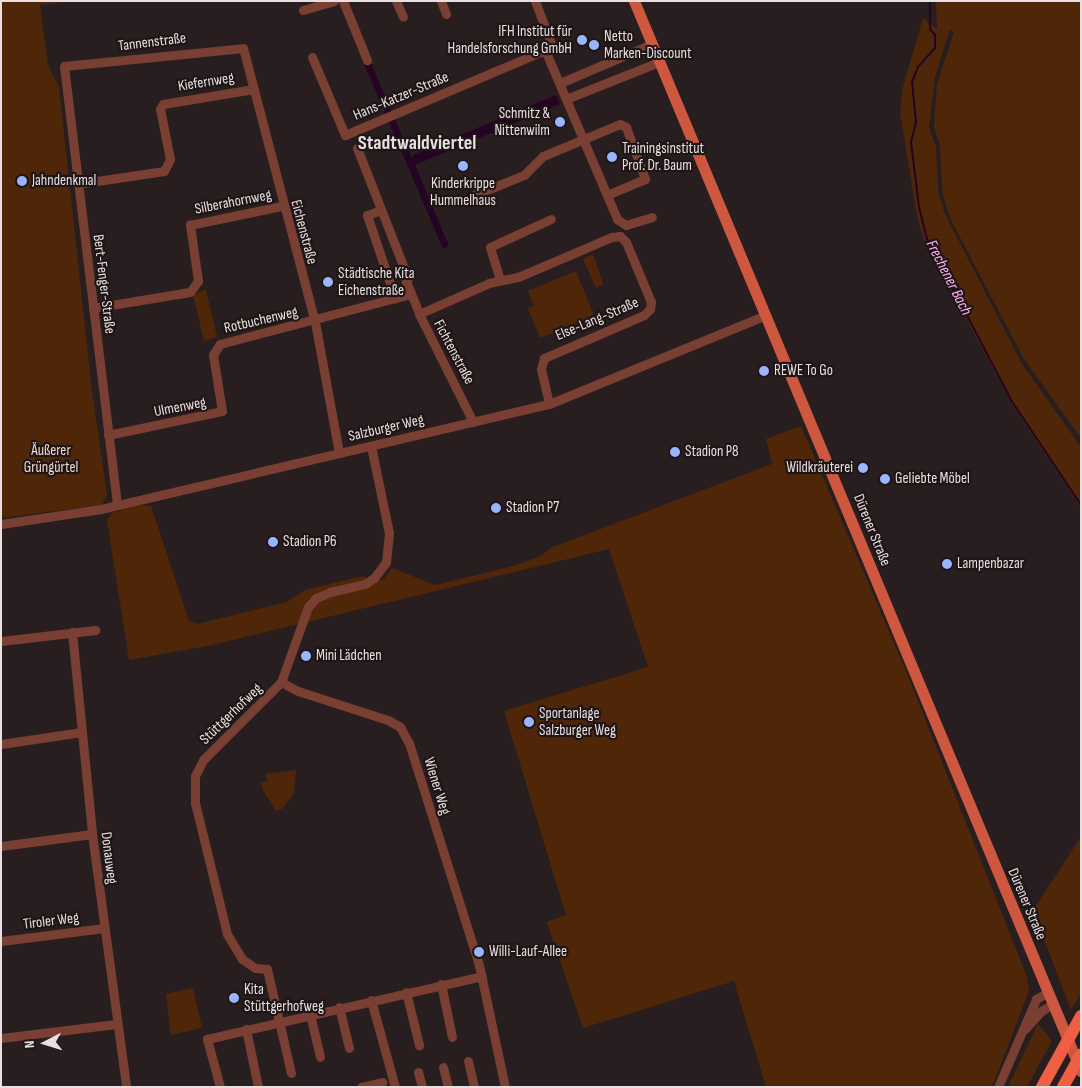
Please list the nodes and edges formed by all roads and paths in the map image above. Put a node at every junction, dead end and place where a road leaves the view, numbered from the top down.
1 (334, 1) edge
2 (343, 1) edge
3 (396, 1) edge
4 (440, 1) edge
5 (535, 1) edge
6 (634, 1) edge
7 (304, 10) dead end
8 (446, 14) dead end
9 (403, 17) dead end
10 (652, 44) junction
11 (243, 48) joint
12 (545, 50) junction
13 (312, 57) dead end
14 (621, 57) junction
15 (367, 60) dead end
16 (659, 62) junction
17 (64, 66) joint
18 (627, 74) junction
19 (560, 83) junction
20 (254, 88) junction
21 (566, 99) junction
22 (582, 138) junction
23 (357, 148) dead end
24 (77, 184) junction
25 (474, 195) dead end
26 (607, 195) junction
27 (282, 206) junction
28 (381, 210) junction
29 (652, 217) dead end
30 (551, 219) dead end
31 (500, 280) junction
32 (411, 294) junction
33 (395, 298) junction
34 (93, 308) junction
35 (419, 314) junction
36 (764, 316) junction
37 (315, 322) junction
38 (215, 348) joint
39 (549, 404) junction
40 (473, 422) junction
41 (108, 435) junction
42 (371, 446) junction
43 (339, 453) junction
44 (117, 504) junction
45 (1, 524) edge
46 (95, 630) dead end
47 (72, 632) junction
48 (1, 641) edge
49 (281, 682) junction
50 (82, 732) junction
51 (1, 744) edge
52 (92, 834) junction
53 (1, 846) edge
54 (104, 928) junction
55 (1, 941) edge
56 (482, 976) junction
57 (441, 984) junction
58 (406, 992) junction
59 (1048, 992) junction
60 (371, 1000) junction
61 (1053, 1004) junction
62 (339, 1007) junction
63 (310, 1014) junction
64 (1080, 1018) edge
65 (279, 1021) junction
66 (116, 1024) junction
67 (246, 1029) junction
68 (1022, 1033) junction
69 (452, 1037) dead end
70 (1, 1038) edge
71 (419, 1045) dead end
72 (349, 1048) dead end
73 (1081, 1055) edge
74 (320, 1057) dead end
75 (468, 1061) dead end
76 (443, 1067) dead end
77 (418, 1072) dead end
78 (291, 1073) dead end
79 (1071, 1078) edge
80 (382, 1082) dead end
81 (126, 1087) edge
82 (220, 1087) edge
83 (258, 1087) edge
84 (361, 1087) edge
85 (395, 1087) edge
86 (422, 1087) edge
87 (448, 1087) edge
88 (474, 1087) edge
89 (505, 1087) edge
90 (998, 1087) edge
91 (1042, 1087) edge

1 - 7 street
2 - 15 street
3 - 9 street
4 - 8 street
5 - 12 street
6 - 10 main road, Dürener Straße
10 - 14 street
10 - 16 main road, Dürener Straße
11 - 17 street, Tannenstraße
11 - 20 street, Eichenstraße
12 - 13 street, Hans-Katzer-Straße
12 - 19 street
14 - 18 street
14 - 19 street
16 - 18 street
16 - 36 main road, Dürener Straße
17 - 24 street, Bert-Fenger-Straße
18 - 21 street
19 - 21 street
20 - 24 street, Kiefernweg
20 - 27 street, Eichenstraße
21 - 22 street
22 - 25 street
22 - 26 street
22 - 26 street
23 - 28 street, Fichtenstraße
24 - 34 street, Bert-Fenger-Straße
26 - 29 street
27 - 34 street, Silberahornweg
27 - 37 street, Eichenstraße
28 - 32 street, Fichtenstraße
28 - 33 street
30 - 31 street
31 - 35 street, Else-Lang-Straße
31 - 39 street, Else-Lang-Straße
32 - 33 street, Rotbuchenweg
32 - 35 street, Fichtenstraße
33 - 37 street, Rotbuchenweg
34 - 41 street, Bert-Fenger-Straße
35 - 40 street, Fichtenstraße
36 - 39 street, Salzburger Weg
36 - 59 main road, Dürener Straße
37 - 38 street, Rotbuchenweg
37 - 43 street, Eichenstraße
38 - 41 street, Ulmenweg
39 - 40 street, Salzburger Weg
40 - 42 street, Salzburger Weg
41 - 44 street, Bert-Fenger-Straße
42 - 43 street, Salzburger Weg
42 - 49 street, Stüttgerhofweg
43 - 44 street, Salzburger Weg
44 - 45 street, Salzburger Weg
46 - 47 street
47 - 48 street
47 - 50 street, Donauweg
49 - 56 street, Wiener Weg
49 - 65 street, Stüttgerhofweg
50 - 51 street
50 - 52 street, Donauweg
52 - 53 street
52 - 54 street, Donauweg
54 - 55 street, Tiroler Weg
54 - 66 street, Donauweg
56 - 57 street
56 - 89 street, Wiener Weg
57 - 58 street
57 - 69 street
58 - 60 street
58 - 71 street
59 - 61 main road, Dürener Straße
59 - 68 street
60 - 62 street
60 - 85 street
61 - 68 street
61 - 79 main road, Dürener Straße
62 - 63 street
62 - 72 street
63 - 65 street
63 - 74 street
64 - 91 highway
65 - 67 street
65 - 78 street
66 - 70 street
66 - 81 street, Donauweg
67 - 82 street
67 - 83 street
68 - 90 street
73 - 79 highway
75 - 88 street
76 - 87 street
77 - 86 street
80 - 84 street

